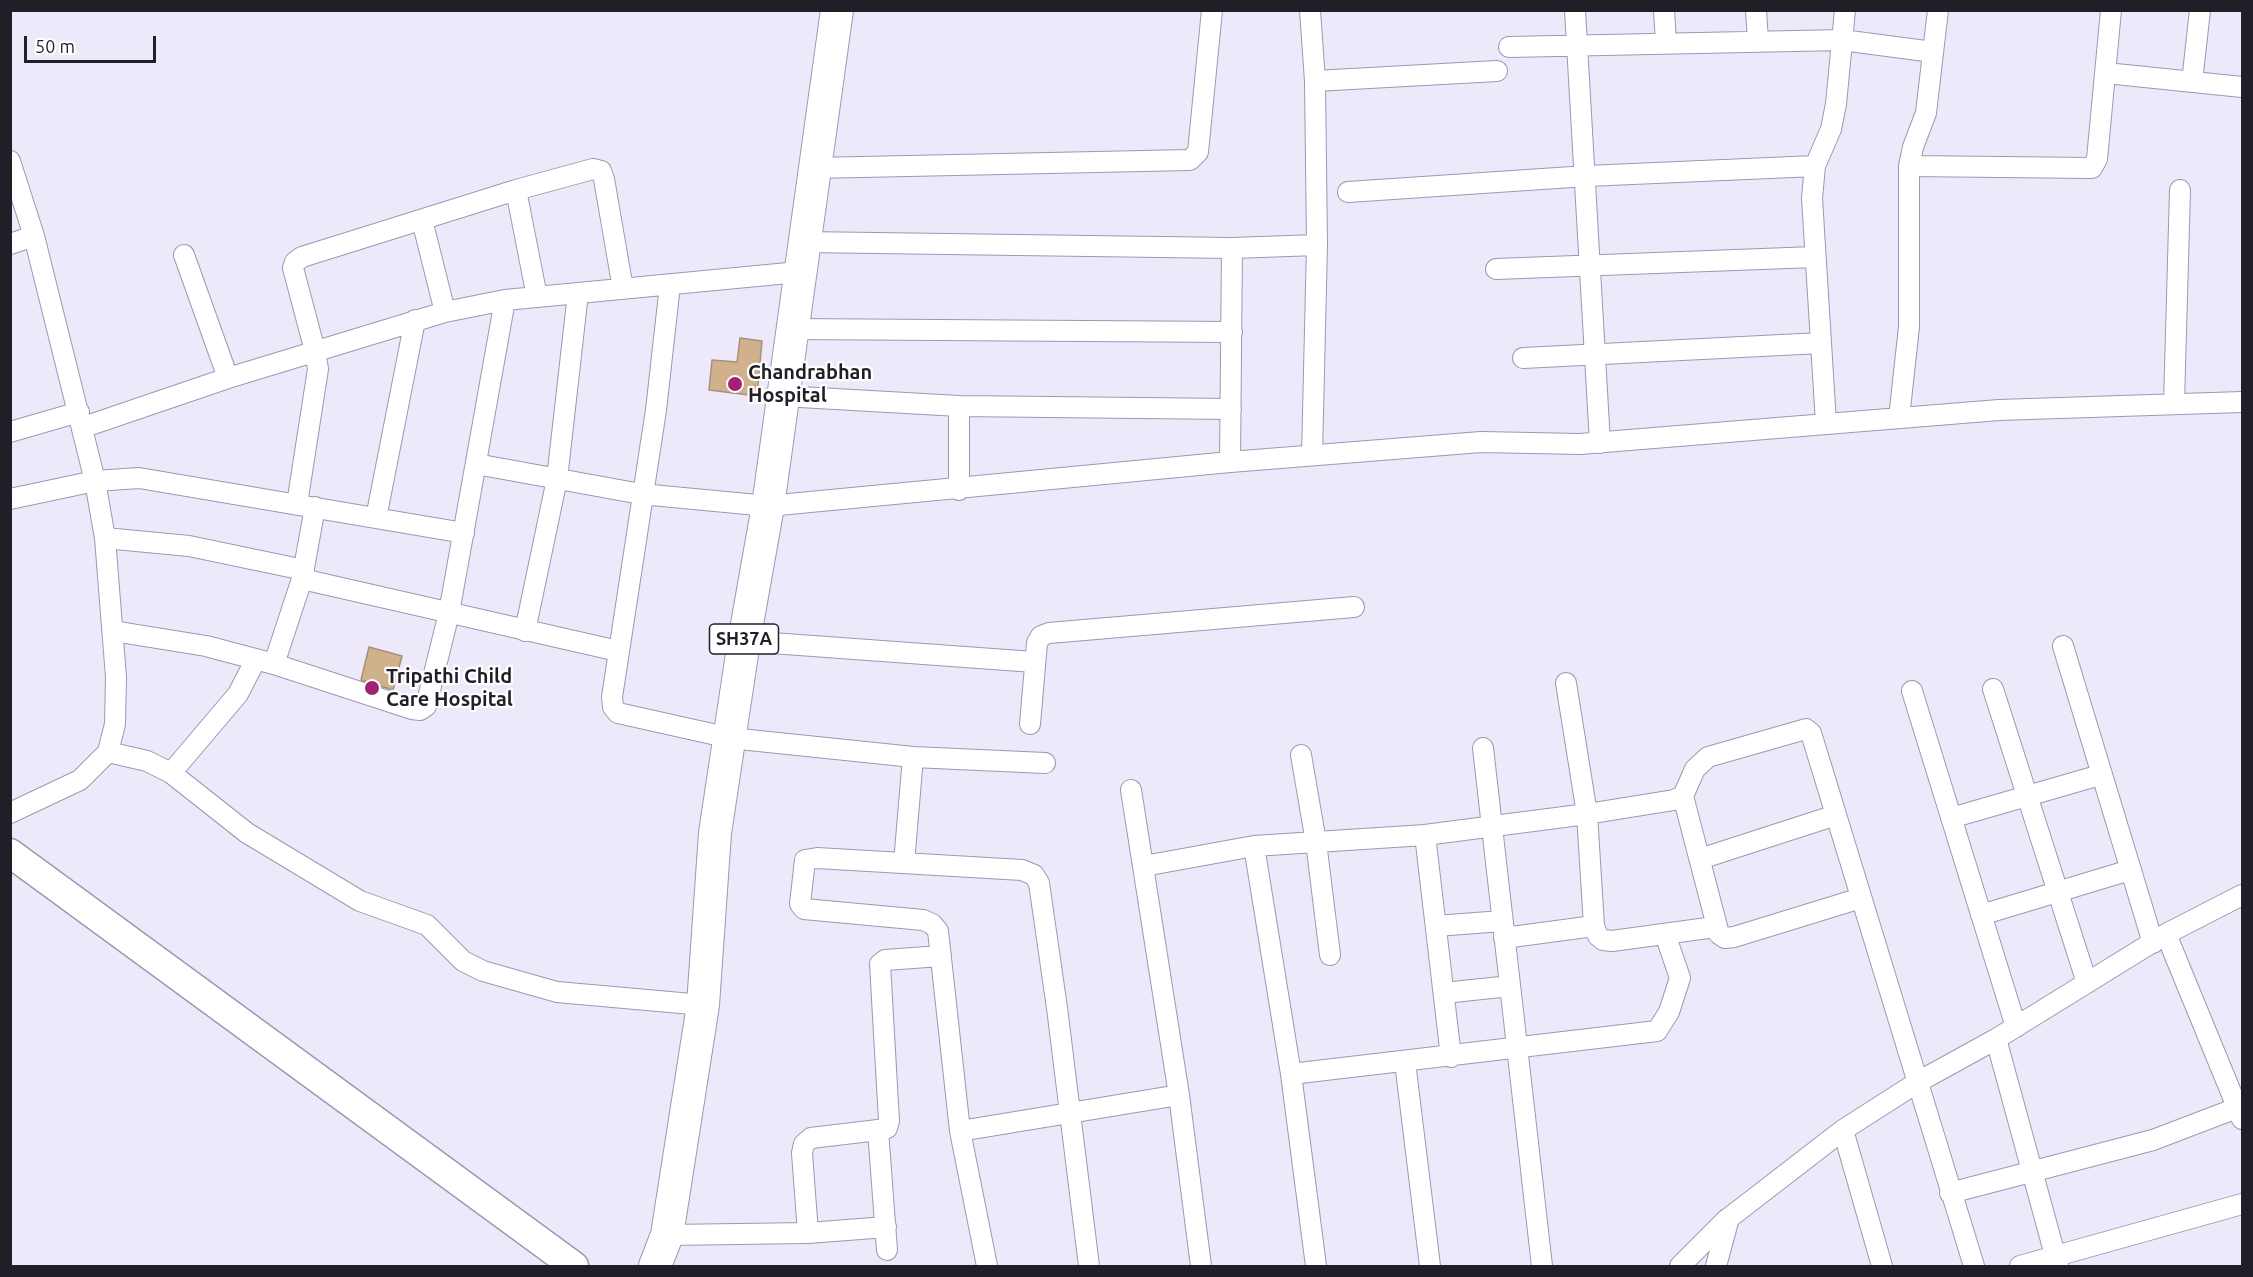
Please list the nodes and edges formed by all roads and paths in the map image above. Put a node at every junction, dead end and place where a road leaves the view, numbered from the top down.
1 (837, 10) edge
2 (1212, 10) edge
3 (1310, 10) edge
4 (1575, 10) edge
5 (1664, 10) edge
6 (1756, 10) edge
7 (1845, 10) edge
8 (1938, 10) edge
9 (2112, 10) edge
10 (2200, 10) edge
11 (1842, 40) junction
12 (1758, 41) junction
13 (1666, 43) junction
14 (1577, 45) junction
15 (1509, 47) dead end
16 (1934, 52) junction
17 (1497, 71) dead end
18 (2106, 73) junction
19 (1315, 81) junction
20 (2192, 82) junction
21 (2242, 87) edge
22 (10, 161) edge
23 (1815, 166) junction
24 (1909, 166) junction
25 (814, 168) junction
26 (1587, 176) junction
27 (516, 190) junction
28 (2180, 190) dead end
29 (1348, 192) dead end
30 (422, 220) junction
31 (34, 236) junction
32 (803, 242) junction
33 (10, 244) edge
34 (1317, 245) junction
35 (1232, 248) junction
36 (184, 255) dead end
37 (1815, 256) junction
38 (1592, 266) junction
39 (1496, 269) dead end
40 (799, 272) junction
41 (670, 285) junction
42 (623, 289) junction
43 (578, 293) junction
44 (537, 297) junction
45 (505, 300) junction
46 (445, 312) junction
47 (415, 320) junction
48 (791, 329) junction
49 (1232, 332) junction
50 (1821, 343) junction
51 (315, 351) junction
52 (1596, 354) junction
53 (1523, 358) dead end
54 (228, 378) junction
55 (782, 396) junction
56 (2242, 402) edge
57 (2174, 403) junction
58 (959, 406) junction
59 (1231, 409) junction
60 (1899, 418) junction
61 (81, 419) junction
62 (1826, 423) junction
63 (10, 432) edge
64 (1600, 443) junction
65 (1312, 455) junction
66 (1230, 462) junction
67 (476, 464) junction
68 (557, 479) junction
69 (95, 481) junction
70 (959, 490) junction
71 (642, 494) junction
72 (11, 496) edge
73 (306, 506) junction
74 (768, 506) junction
75 (376, 518) junction
76 (464, 533) junction
77 (105, 538) junction
78 (303, 575) junction
79 (1354, 607) dead end
80 (449, 613) junction
81 (113, 631) junction
82 (525, 631) junction
83 (744, 641) junction
84 (2063, 646) dead end
85 (618, 651) junction
86 (265, 662) junction
87 (1034, 662) junction
88 (1566, 683) dead end
89 (1993, 689) dead end
90 (1912, 691) dead end
91 (1030, 724) dead end
92 (729, 738) junction
93 (1483, 748) dead end
94 (108, 752) junction
95 (1301, 755) dead end
96 (913, 757) junction
97 (1045, 763) dead end
98 (171, 773) junction
99 (2100, 775) junction
100 (1131, 790) dead end
101 (1683, 796) junction
102 (2025, 796) junction
103 (10, 813) edge
104 (1587, 814) junction
105 (1836, 815) junction
106 (1951, 818) junction
107 (1491, 827) junction
108 (1425, 835) junction
109 (1316, 842) junction
110 (1254, 846) junction
111 (10, 853) edge
112 (1700, 859) junction
113 (904, 863) junction
114 (1144, 866) junction
115 (2130, 870) junction
116 (2057, 892) junction
117 (1862, 898) junction
118 (2241, 900) edge
119 (1981, 915) junction
120 (1594, 926) junction
121 (1436, 927) junction
122 (1715, 927) junction
123 (1503, 929) junction
124 (1665, 934) junction
125 (2159, 938) junction
126 (1330, 955) dead end
127 (941, 956) junction
128 (2087, 983) junction
129 (1510, 986) junction
130 (1444, 993) junction
131 (703, 1005) junction
132 (2016, 1027) junction
133 (1995, 1039) junction
134 (1517, 1049) junction
135 (1451, 1057) junction
136 (1405, 1062) junction
137 (1291, 1074) junction
138 (1918, 1082) junction
139 (1179, 1095) junction
140 (2241, 1111) edge
141 (1069, 1113) junction
142 (878, 1130) junction
143 (1843, 1130) junction
144 (960, 1131) junction
145 (2034, 1172) junction
146 (1950, 1193) junction
147 (2242, 1204) edge
148 (1729, 1218) junction
149 (886, 1227) junction
150 (808, 1233) junction
151 (667, 1235) junction
152 (887, 1250) dead end
153 (2057, 1261) edge
154 (574, 1266) edge
155 (655, 1266) edge
156 (987, 1266) edge
157 (1089, 1266) edge
158 (1201, 1266) edge
159 (1316, 1266) edge
160 (1430, 1266) edge
161 (1542, 1266) edge
162 (1680, 1266) edge
163 (1716, 1266) edge
164 (1882, 1266) edge
165 (1974, 1266) edge
166 (2020, 1266) edge

1 - 25 main road, SH37A
2 - 25 street
3 - 19 street
4 - 14 street
5 - 13 street
6 - 12 street
7 - 11 street
8 - 16 street
9 - 18 street
10 - 20 street
11 - 12 street
11 - 16 street
11 - 23 street
12 - 13 street
13 - 14 street
14 - 15 street
14 - 26 street
16 - 24 street
17 - 19 street
18 - 20 street
18 - 24 street
19 - 34 street
20 - 21 street
22 - 31 street
23 - 26 street
23 - 37 street
24 - 60 street
25 - 32 main road, SH37A
26 - 29 street
26 - 38 street
27 - 30 street
27 - 42 street
27 - 44 street
28 - 57 street
30 - 46 street
30 - 51 street
31 - 33 street
31 - 61 street
32 - 35 street
32 - 40 main road, SH37A
34 - 35 street
34 - 65 street
35 - 49 street
36 - 54 street
37 - 38 street
37 - 50 street
38 - 39 street
38 - 52 street
40 - 41 street
40 - 48 main road, SH37A
41 - 42 street
41 - 71 street
42 - 43 street
43 - 44 street
43 - 68 street
44 - 45 street
45 - 46 street
45 - 67 street
46 - 47 street
47 - 51 street
47 - 75 street
48 - 49 street
48 - 55 main road, SH37A
49 - 59 street
50 - 52 street
50 - 62 street
51 - 54 street
51 - 73 street
52 - 53 street
52 - 64 street
54 - 61 street
55 - 58 street
55 - 74 main road, SH37A
56 - 57 street
57 - 60 street
58 - 59 street
58 - 70 street
59 - 66 street
60 - 62 street
61 - 63 street
61 - 69 street
62 - 64 street
64 - 65 street
65 - 66 street
66 - 70 street
67 - 68 street
67 - 76 street
68 - 71 street
68 - 82 street
69 - 72 street
69 - 73 street
69 - 77 street
70 - 74 street
71 - 74 street
71 - 85 street
73 - 75 street
73 - 78 street
74 - 83 main road, SH37A
75 - 76 street
76 - 80 street
77 - 78 street
77 - 81 street
78 - 80 street
78 - 86 street
79 - 87 street
80 - 82 street
80 - 86 street
81 - 86 street
81 - 94 street
82 - 85 street
83 - 87 street
83 - 92 main road, SH37A
84 - 99 street
85 - 92 street
86 - 98 street
87 - 91 street
88 - 104 street
89 - 102 street
90 - 106 street
92 - 96 street
92 - 131 main road, SH37A
93 - 107 street
94 - 98 street
94 - 103 street
95 - 109 street
96 - 97 street
96 - 113 street
98 - 131 street
99 - 102 street
99 - 115 street
100 - 114 street
101 - 104 street
101 - 105 street
101 - 112 street
102 - 106 street
102 - 116 street
104 - 107 street
104 - 120 street
105 - 112 street
105 - 117 street
106 - 119 street
107 - 108 street
107 - 123 street
108 - 109 street
108 - 121 street
109 - 110 street
109 - 126 street
110 - 114 street
110 - 137 street
111 - 154 main road
112 - 122 street
113 - 127 street
113 - 141 street
114 - 139 street
115 - 116 street
115 - 125 street
116 - 119 street
116 - 128 street
117 - 122 street
117 - 138 street
118 - 125 street
119 - 132 street
120 - 123 street
120 - 124 street
121 - 123 street
121 - 130 street
122 - 124 street
123 - 129 street
124 - 134 street
125 - 128 street
125 - 140 street
127 - 142 street
127 - 144 street
128 - 132 street
129 - 130 street
129 - 134 street
130 - 135 street
131 - 151 main road, SH37A
132 - 133 street
133 - 138 street
133 - 145 street
134 - 135 street
134 - 161 street
135 - 136 street
136 - 137 street
136 - 160 street
137 - 159 street
138 - 143 street
138 - 146 street
139 - 141 street
139 - 158 street
140 - 145 street
141 - 144 street
141 - 157 street
142 - 149 street
142 - 150 street
143 - 148 street
143 - 164 street
144 - 156 street
145 - 146 street
145 - 153 street
146 - 165 street
147 - 153 street
148 - 162 street
148 - 163 street
149 - 150 street
149 - 152 street
150 - 151 street
151 - 155 main road, SH37A
153 - 166 street

